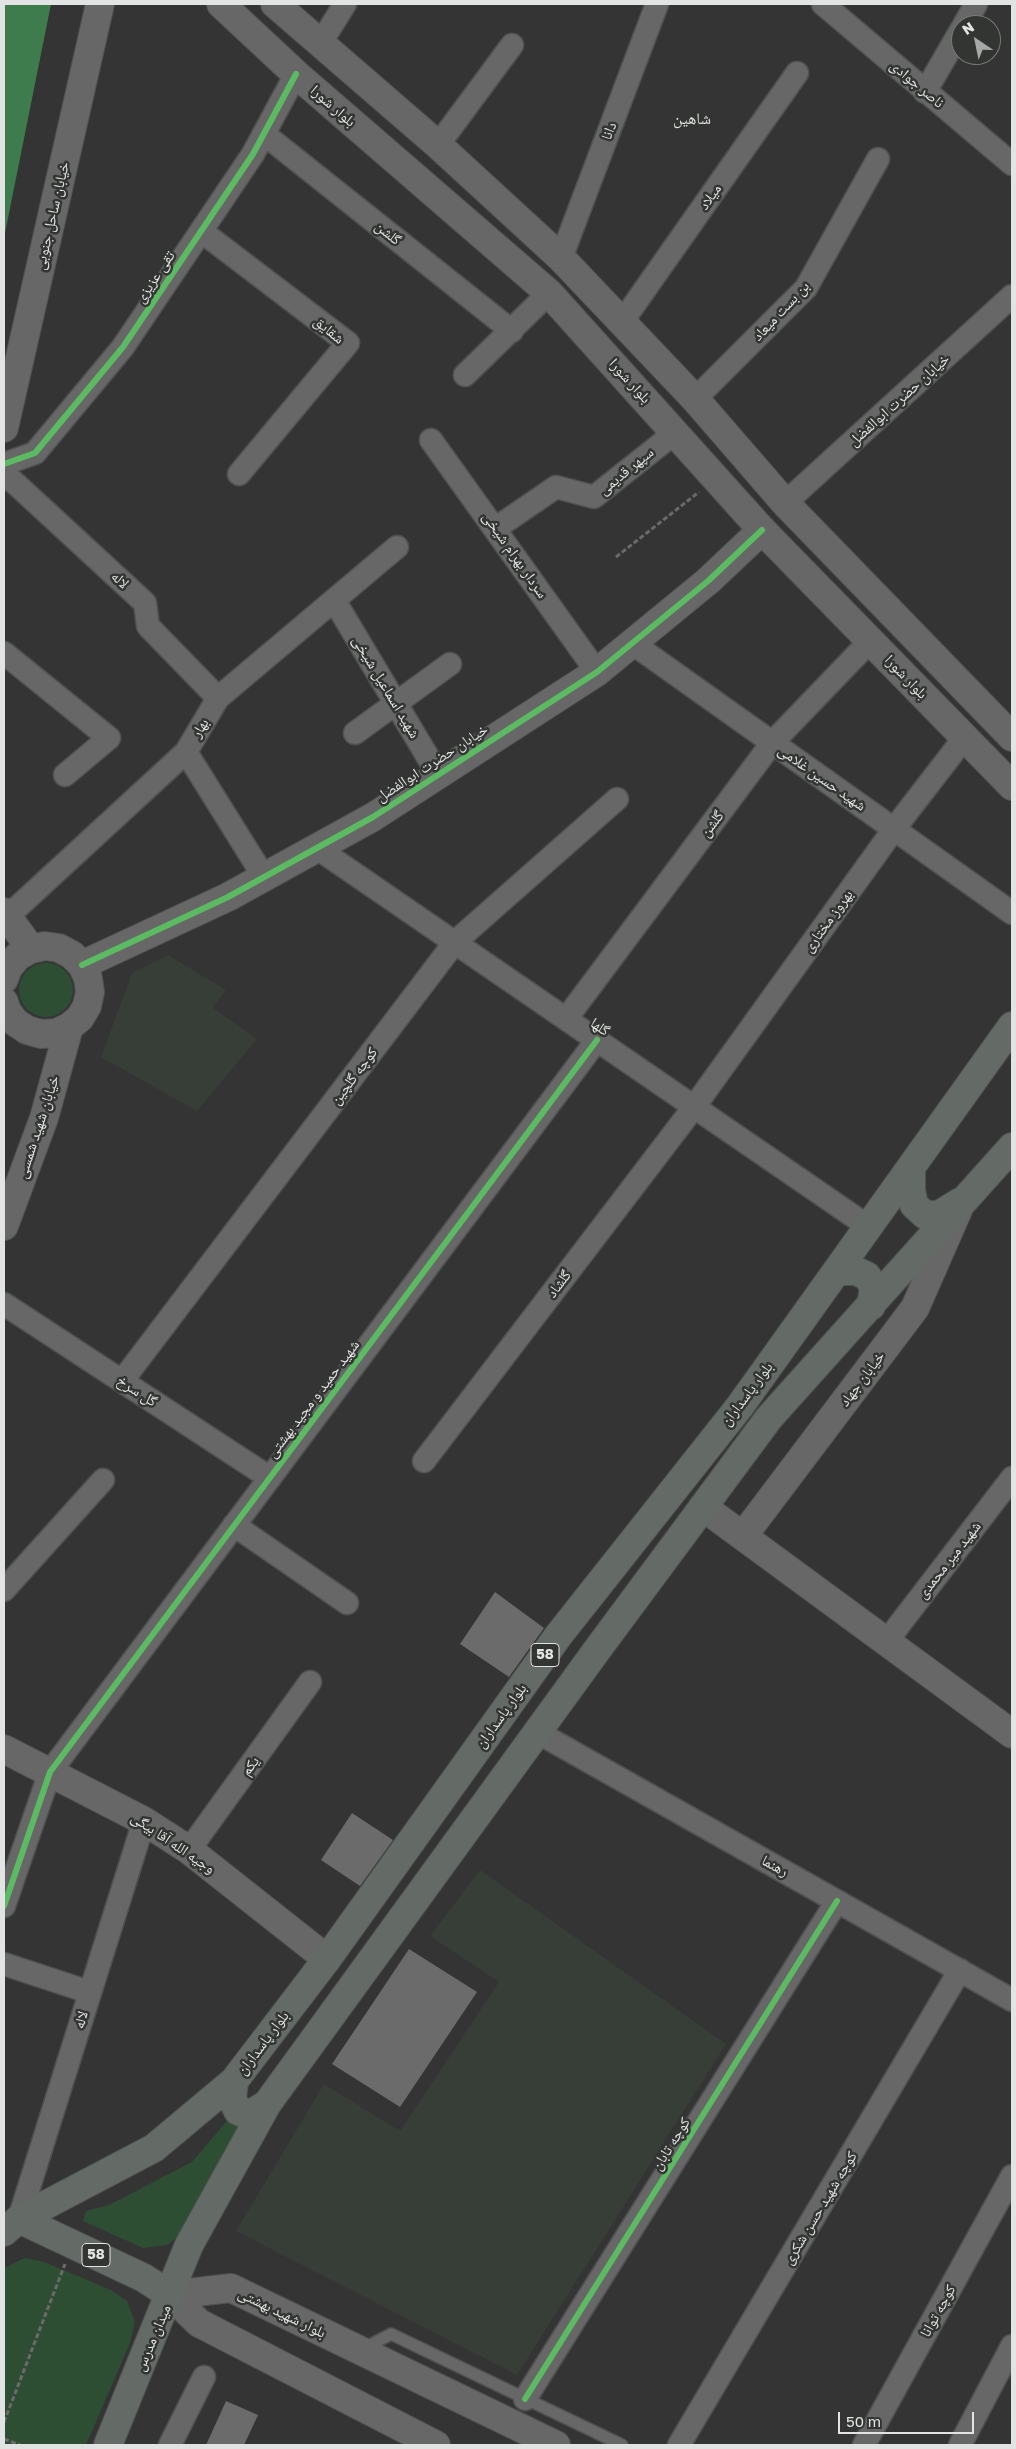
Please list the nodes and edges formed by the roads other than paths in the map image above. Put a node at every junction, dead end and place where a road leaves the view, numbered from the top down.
1 (100, 4) edge
2 (221, 4) edge
3 (275, 4) edge
4 (345, 4) edge
5 (657, 4) edge
6 (823, 4) edge
7 (976, 4) edge
8 (970, 15) edge
9 (320, 44) junction
10 (512, 45) dead end
11 (951, 47) edge
12 (797, 73) dead end
13 (296, 74) junction
14 (925, 92) junction
15 (264, 134) junction
16 (438, 145) junction
17 (878, 158) dead end
18 (1012, 164) edge
19 (201, 231) junction
20 (562, 258) junction
21 (549, 293) junction
22 (1012, 296) edge
23 (622, 322) junction
24 (512, 332) junction
25 (465, 375) dead end
26 (695, 399) junction
27 (4, 428) edge
28 (676, 432) junction
29 (431, 440) dead end
30 (4, 464) edge
31 (4, 472) edge
32 (240, 474) dead end
33 (785, 503) junction
34 (496, 528) junction
35 (762, 530) junction
36 (397, 547) dead end
37 (334, 600) junction
38 (871, 640) junction
39 (632, 643) junction
40 (4, 653) edge
41 (450, 664) dead end
42 (597, 672) junction
43 (218, 698) junction
44 (395, 704) junction
45 (355, 732) dead end
46 (965, 737) junction
47 (1012, 737) edge
48 (772, 743) junction
49 (186, 752) junction
50 (438, 774) junction
51 (65, 775) dead end
52 (1012, 786) edge
53 (617, 800) dead end
54 (894, 829) junction
55 (317, 848) junction
56 (264, 877) junction
57 (1012, 913) edge
58 (6, 914) edge
59 (455, 942) junction
60 (31, 949) junction
61 (82, 965) junction
62 (4, 979) edge
63 (5, 1016) edge
64 (566, 1018) junction
65 (1012, 1026) edge
66 (69, 1027) junction
67 (597, 1040) junction
68 (694, 1107) junction
69 (1012, 1147) edge
70 (911, 1168) junction
71 (964, 1203) junction
72 (4, 1226) edge
73 (869, 1227) junction
74 (838, 1271) junction
75 (4, 1304) edge
76 (871, 1306) junction
77 (122, 1381) junction
78 (424, 1461) dead end
79 (270, 1478) junction
80 (1012, 1479) edge
81 (103, 1480) dead end
82 (703, 1507) junction
83 (234, 1525) junction
84 (743, 1536) junction
85 (4, 1590) edge
86 (347, 1603) dead end
87 (886, 1642) junction
88 (310, 1682) dead end
89 (537, 1732) junction
90 (1012, 1733) edge
91 (4, 1749) edge
92 (50, 1772) junction
93 (144, 1821) junction
94 (189, 1850) junction
95 (837, 1901) junction
96 (4, 1906) edge
97 (327, 1960) junction
98 (4, 1964) edge
99 (960, 1970) junction
100 (89, 1992) junction
101 (1012, 2000) edge
102 (234, 2081) junction
103 (267, 2104) junction
104 (1012, 2176) edge
105 (9, 2223) edge
106 (170, 2295) junction
107 (1012, 2346) edge
108 (360, 2350) junction
109 (204, 2377) dead end
110 (525, 2399) junction
111 (108, 2445) edge
112 (170, 2445) edge
113 (436, 2445) edge
114 (556, 2445) edge
115 (622, 2445) edge
116 (680, 2445) edge
117 (864, 2445) edge
118 (960, 2445) edge

1 - 27 main road, خیابان ساحل جنوبی
2 - 13 main road, بلوار شورا
3 - 9 main road
4 - 9 street
5 - 20 street, دانا
6 - 14 street, ناصر جوادی
7 - 8 street
9 - 16 main road
10 - 16 street
11 - 14 street
12 - 23 street, میلاد
13 - 15 street, تقی عزیزی
13 - 21 main road, بلوار شورا
14 - 18 street, ناصر جوادی
15 - 19 street, تقی عزیزی
15 - 24 street, گلشن
16 - 20 main road
17 - 26 street, بن بست میعاد
19 - 30 street, تقی عزیزی
19 - 32 street, شقایق
20 - 23 main road
21 - 24 street
21 - 28 main road, بلوار شورا
22 - 33 street, خیابان حضرت ابوالفضل
23 - 26 main road
24 - 25 street
26 - 33 main road
28 - 34 street, سپهر قدیمی
28 - 35 main road, بلوار شورا
29 - 34 street, سردار بهرام شیخی
31 - 43 street, لاله
33 - 47 main road
34 - 42 street, سردار بهرام شیخی
35 - 38 main road, بلوار شورا
35 - 39 main road, خیابان حضرت ابوالفضل
36 - 37 street, بهار
37 - 43 street, بهار
37 - 44 street, شهید اسماعیل شیخی
38 - 46 main road, بلوار شورا
38 - 48 street, گلشن
39 - 42 main road, خیابان حضرت ابوالفضل
39 - 48 street, شهید حسین غلامی
40 - 51 street
41 - 44 street
42 - 50 main road, خیابان حضرت ابوالفضل
43 - 49 street, بهار
44 - 45 street
44 - 50 street, شهید اسماعیل شیخی
46 - 52 main road, بلوار شورا
46 - 54 street, بهروز مختاری
48 - 54 street, شهید حسین غلامی
48 - 64 street, گلشن
49 - 56 street
49 - 58 street, بهار
50 - 55 main road, خیابان حضرت ابوالفضل
53 - 59 street, کوچه گلچین
54 - 57 street, شهید حسین غلامی
54 - 68 street, بهروز مختاری
55 - 56 main road, خیابان حضرت ابوالفضل
55 - 59 street, گلها
56 - 61 main road, خیابان حضرت ابوالفضل
58 - 60 main road
59 - 64 street, گلها
59 - 77 street, کوچه گلچین
60 - 61 main road
60 - 62 main road
61 - 66 main road
63 - 66 main road
64 - 67 street, گلها
65 - 70 main road, بلوار پاسداران / 58
66 - 72 main road, خیابان شهید شمسی
67 - 68 street, گلها
67 - 79 street, شهید حمید و مجید بهشتی
68 - 73 street, گلها
68 - 78 street, گلشاد
69 - 71 main road, 58
70 - 71 main road
70 - 73 main road, بلوار پاسداران / 58
71 - 76 main road, 58
71 - 84 main road, خیابان جهاد
73 - 74 main road, بلوار پاسداران / 58
74 - 76 main road
74 - 97 main road, بلوار پاسداران / 58
75 - 77 street, گل سرخ
76 - 82 main road, 58
77 - 79 street, گل سرخ
79 - 83 street, شهید حمید و مجید بهشتی
80 - 87 street, شهید میر محمدی
81 - 85 street
82 - 84 main road
82 - 89 main road, 58
83 - 86 street
83 - 92 street, شهید حمید و مجید بهشتی
84 - 87 main road
87 - 90 main road
88 - 94 street, یکم
89 - 95 street, رهنما
89 - 103 main road, 58
91 - 92 main road, وجیه الله آقا بیگی
92 - 93 main road, وجیه الله آقا بیگی
92 - 96 street, شهید حمید و مجید بهشتی
93 - 94 main road, وجیه الله آقا بیگی
93 - 100 street, لاله
94 - 97 main road, وجیه الله آقا بیگی
95 - 99 street, رهنما
95 - 110 street, کوچه تابان
97 - 102 main road, بلوار پاسداران / 58
98 - 100 street
99 - 101 street, رهنما
99 - 116 street, کوچه شهید حسن شکری
100 - 105 street, لاله
102 - 103 main road
102 - 105 main road, بلوار پاسداران / 58
103 - 106 main road, 58
104 - 117 street, کوچه توانا
105 - 106 main road, میدان مدرس / 58
106 - 108 main road, بلوار شهید بهشتی
106 - 111 main road, میدان مدرس / 58
106 - 113 main road
107 - 118 street
108 - 110 lane
108 - 114 main road, بلوار شهید بهشتی
109 - 112 street
110 - 115 lane

